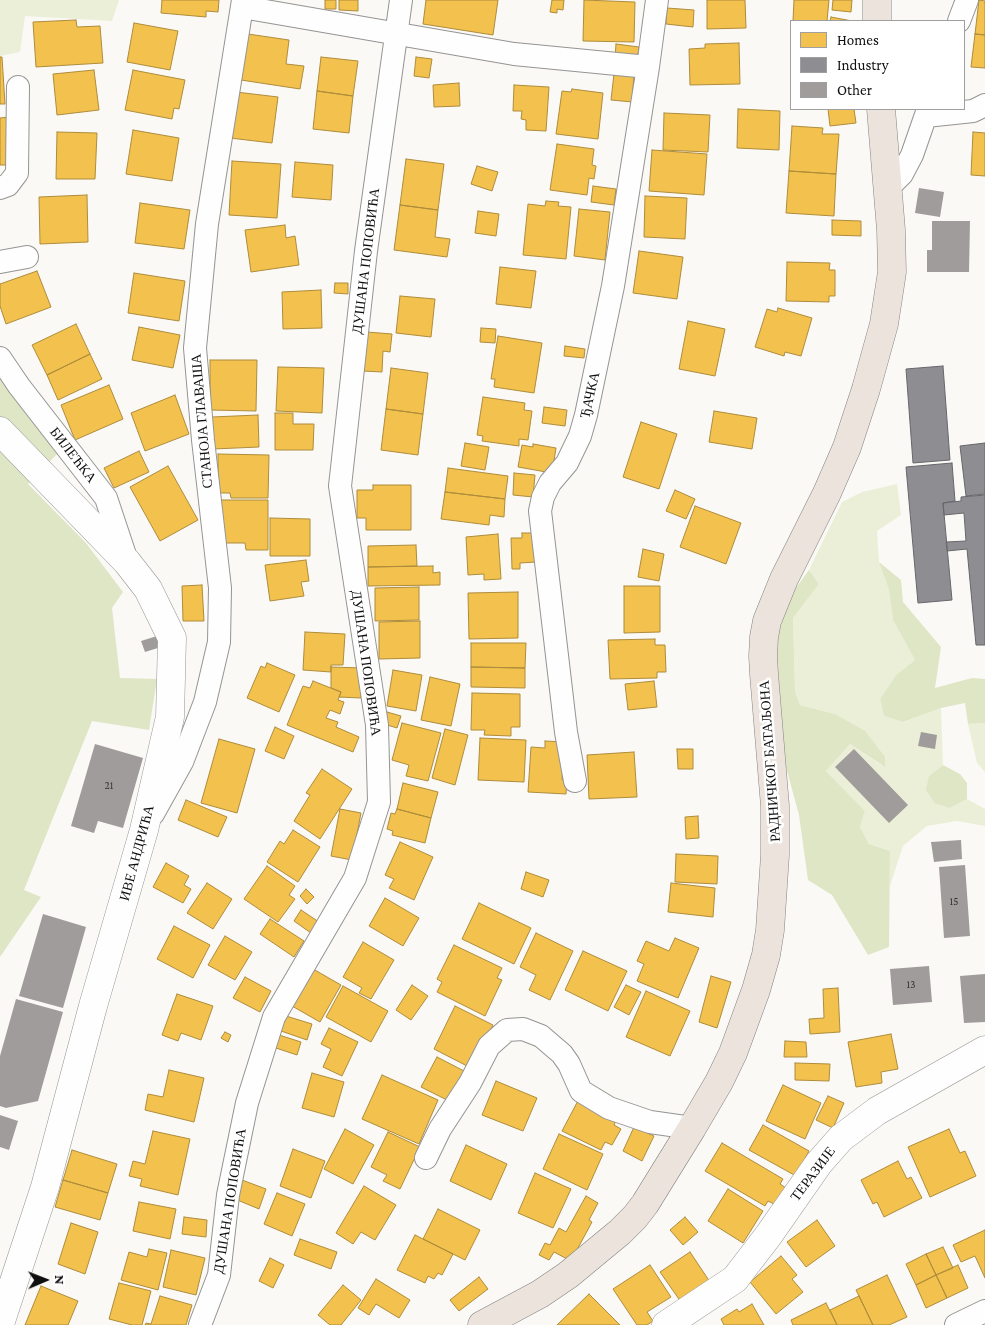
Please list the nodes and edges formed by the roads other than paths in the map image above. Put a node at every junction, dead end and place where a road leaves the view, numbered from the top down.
1 (401, 0) edge
2 (657, 0) edge
3 (877, 0) edge
4 (967, 0) edge
5 (243, 3) edge
6 (877, 20) edge
7 (959, 20) edge
8 (396, 34) junction
9 (648, 67) junction
10 (18, 87) dead end
11 (985, 105) edge
12 (881, 110) edge
13 (927, 112) edge
14 (886, 185) junction
15 (0, 188) edge
16 (27, 257) dead end
17 (0, 262) edge
18 (0, 358) edge
19 (0, 431) edge
20 (127, 562) junction
21 (575, 781) dead end
22 (144, 830) junction
23 (985, 1050) edge
24 (692, 1128) junction
25 (426, 1158) dead end
26 (985, 1311) edge
27 (0, 1324) edge
28 (200, 1325) edge
29 (482, 1325) edge
30 (666, 1325) edge
31 (956, 1325) edge

1 - 8 street, ДУШАНА ПОПОВИЋА
2 - 9 street, ЂАЧКА
3 - 6 main road
4 - 7 street
5 - 8 street
5 - 22 street, СТАНОЈА ГЛАВАША
8 - 9 street
8 - 28 street, ДУШАНА ПОПОВИЋА
9 - 21 street, ЂАЧКА
10 - 15 street
11 - 13 street
12 - 14 main road, РАДНИЧКОГ БАТАЉОНА
13 - 14 street
14 - 24 main road, РАДНИЧКОГ БАТАЉОНА
16 - 17 street
18 - 20 street, БИЛЕЋКА
19 - 20 street, ИВЕ АНДРИЋА
20 - 22 street, ИВЕ АНДРИЋА
22 - 27 street, ИВЕ АНДРИЋА
23 - 30 street, ТЕРАЗИЈЕ
24 - 25 street
24 - 29 main road, РАДНИЧКОГ БАТАЉОНА
26 - 31 street

